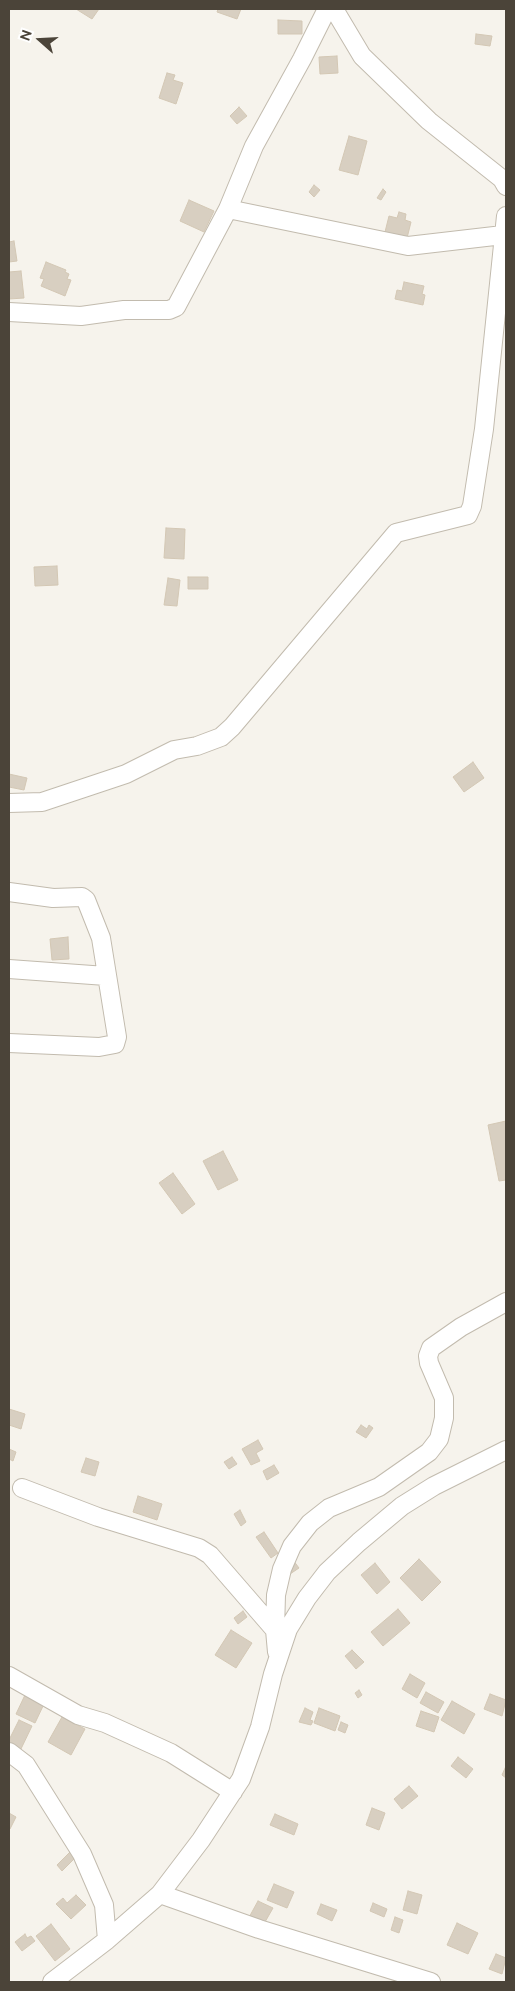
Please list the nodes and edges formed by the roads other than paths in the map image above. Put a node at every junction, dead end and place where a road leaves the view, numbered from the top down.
1 (327, 9) edge
2 (334, 9) edge
3 (505, 182) edge
4 (228, 209) junction
5 (506, 216) edge
6 (503, 235) junction
7 (9, 312) edge
8 (9, 803) edge
9 (9, 892) edge
10 (9, 969) edge
11 (106, 976) junction
12 (9, 1043) edge
13 (506, 1302) edge
14 (506, 1450) edge
15 (22, 1488) dead end
16 (275, 1630) junction
17 (278, 1660) junction
18 (9, 1676) edge
19 (9, 1752) edge
20 (233, 1792) junction
21 (160, 1894) junction
22 (107, 1940) junction
23 (52, 1982) edge
24 (431, 1982) edge

1 - 4 street
2 - 3 street
4 - 6 street
4 - 7 street
5 - 6 street
6 - 8 street
9 - 11 street
10 - 11 street
11 - 12 street
13 - 16 street
14 - 17 street
15 - 16 street
16 - 17 street
17 - 20 street
18 - 20 street
19 - 22 street
20 - 21 street
21 - 22 street
21 - 24 street
22 - 23 street

